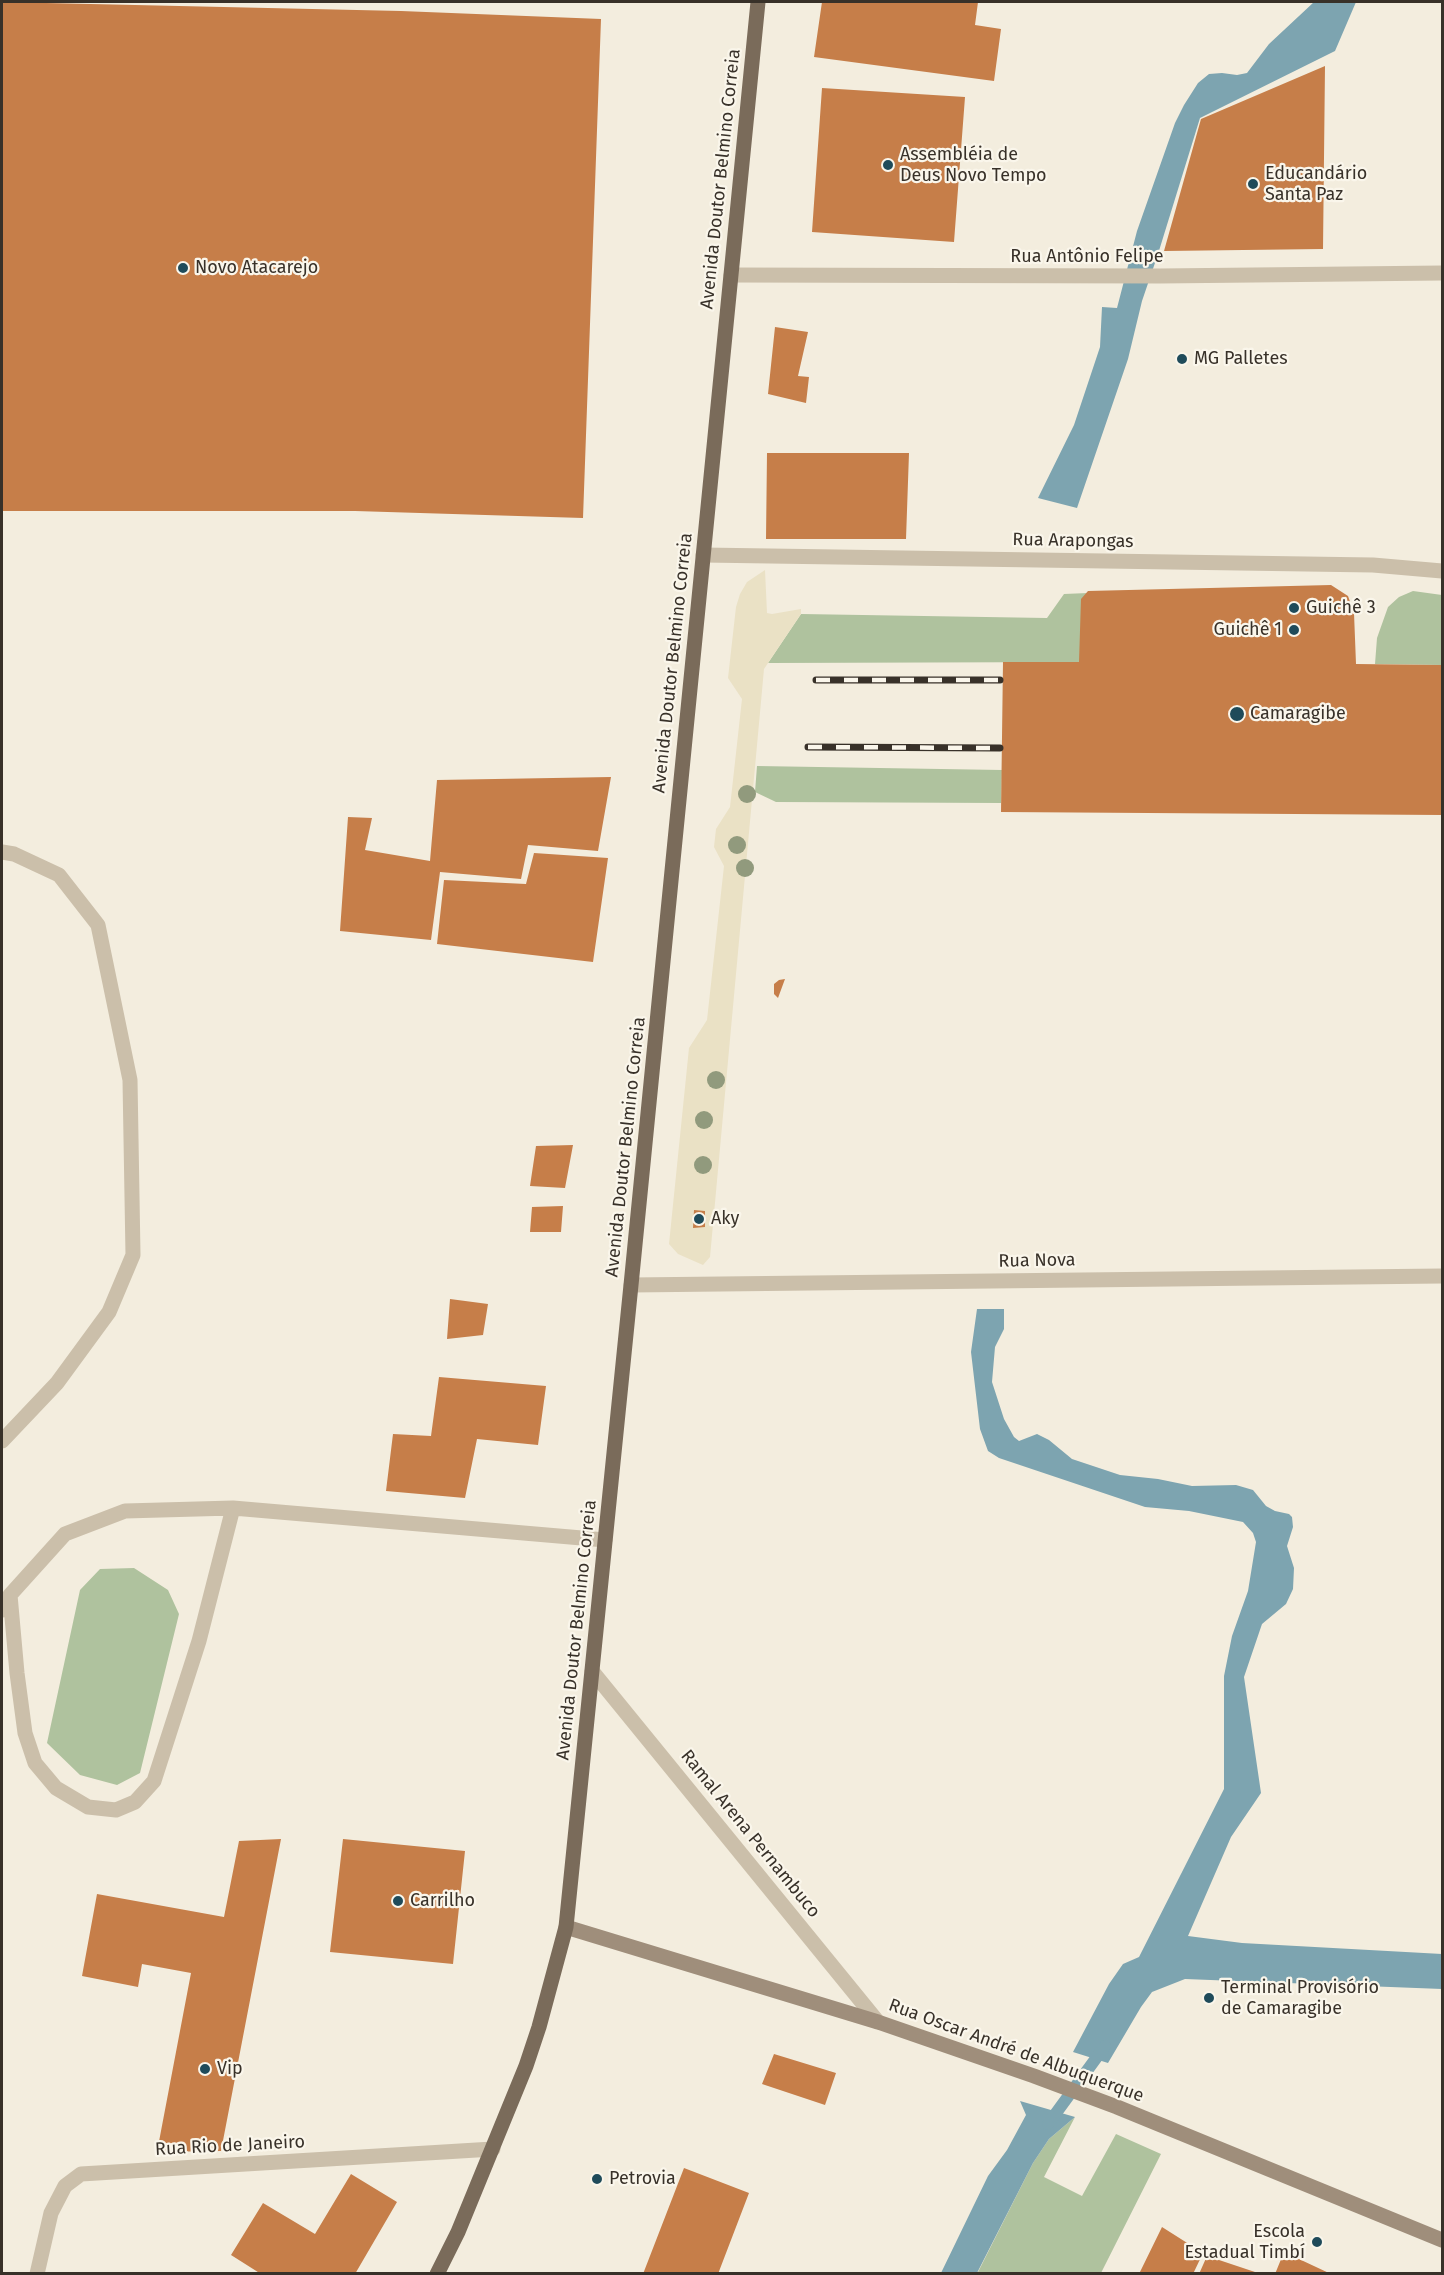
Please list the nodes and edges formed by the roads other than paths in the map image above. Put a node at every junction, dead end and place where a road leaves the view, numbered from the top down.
1 (758, 2) edge
2 (1443, 273) edge
3 (731, 276) junction
4 (703, 555) junction
5 (1443, 571) edge
6 (2, 852) edge
7 (1443, 1276) edge
8 (632, 1285) junction
9 (2, 1441) edge
10 (233, 1508) junction
11 (605, 1540) junction
12 (10, 1595) junction
13 (2, 1610) edge
14 (592, 1671) junction
15 (566, 1927) junction
16 (878, 2022) junction
17 (493, 2149) junction
18 (1443, 2240) edge
19 (38, 2274) edge
20 (437, 2274) edge

1 - 3 main road, Avenida Doutor Belmino Correia
2 - 3 street, Rua Antônio Felipe
3 - 4 main road, Avenida Doutor Belmino Correia
4 - 5 street, Rua Arapongas
4 - 8 main road, Avenida Doutor Belmino Correia
6 - 9 street
7 - 8 street, Rua Nova
8 - 11 main road, Avenida Doutor Belmino Correia
10 - 11 street
10 - 12 street
10 - 12 street
11 - 14 main road, Avenida Doutor Belmino Correia
12 - 13 street
14 - 15 main road, Avenida Doutor Belmino Correia
14 - 16 street, Ramal Arena Pernambuco
15 - 16 street, Rua Oscar André de Albuquerque
15 - 17 main road, Avenida Doutor Belmino Correia
16 - 18 street, Rua Oscar André de Albuquerque
17 - 19 street, Rua Rio de Janeiro
17 - 20 main road, Avenida Doutor Belmino Correia

